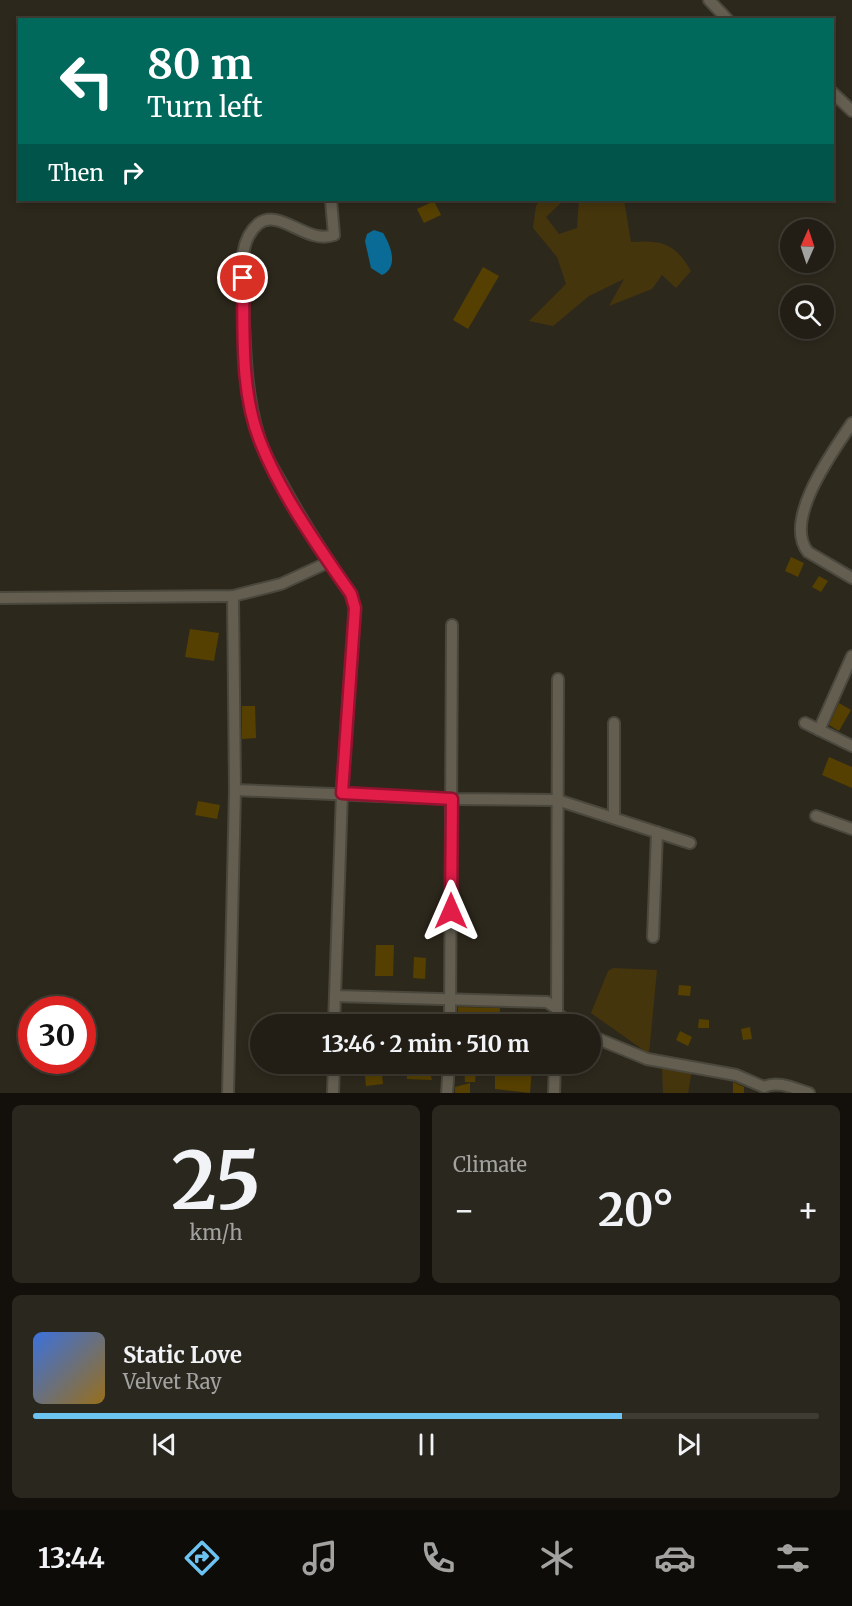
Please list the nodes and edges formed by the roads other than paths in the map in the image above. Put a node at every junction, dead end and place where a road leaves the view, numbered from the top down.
1 (709, 0) edge
2 (726, 18) edge
3 (834, 94) edge
4 (852, 111) edge
5 (332, 201) edge
6 (852, 423) edge
7 (329, 562) junction
8 (852, 578) edge
9 (233, 596) junction
10 (0, 598) edge
11 (452, 625) dead end
12 (852, 656) edge
13 (558, 679) dead end
14 (614, 723) dead end
15 (805, 723) dead end
16 (819, 730) junction
17 (852, 746) edge
18 (235, 789) junction
19 (342, 793) junction
20 (452, 799) junction
21 (557, 800) junction
22 (816, 816) dead end
23 (614, 817) junction
24 (852, 829) edge
25 (657, 832) junction
26 (690, 843) dead end
27 (653, 937) dead end
28 (335, 996) junction
29 (451, 1001) junction
30 (334, 1014) edge
31 (450, 1014) edge
32 (556, 1014) edge
33 (557, 1014) edge
34 (601, 1040) edge
35 (333, 1074) edge
36 (448, 1074) edge
37 (555, 1074) edge
38 (762, 1090) edge
39 (228, 1093) edge
40 (333, 1093) edge
41 (447, 1093) edge
42 (554, 1093) edge
43 (809, 1093) edge

1 - 2 street
3 - 4 street
5 - 7 street
6 - 8 street
7 - 9 street
7 - 19 street
9 - 10 street
9 - 18 street
11 - 20 street
12 - 16 street
13 - 21 street
14 - 23 street
15 - 16 street
16 - 17 street
18 - 19 street
18 - 39 street
19 - 20 street
19 - 28 street
20 - 21 street
20 - 29 street
21 - 23 street
21 - 33 street
22 - 24 street
23 - 25 street
25 - 26 street
25 - 27 street
28 - 29 street
28 - 30 street
29 - 31 street
29 - 32 street
34 - 38 street
35 - 40 street
36 - 41 street
37 - 42 street
38 - 43 street

